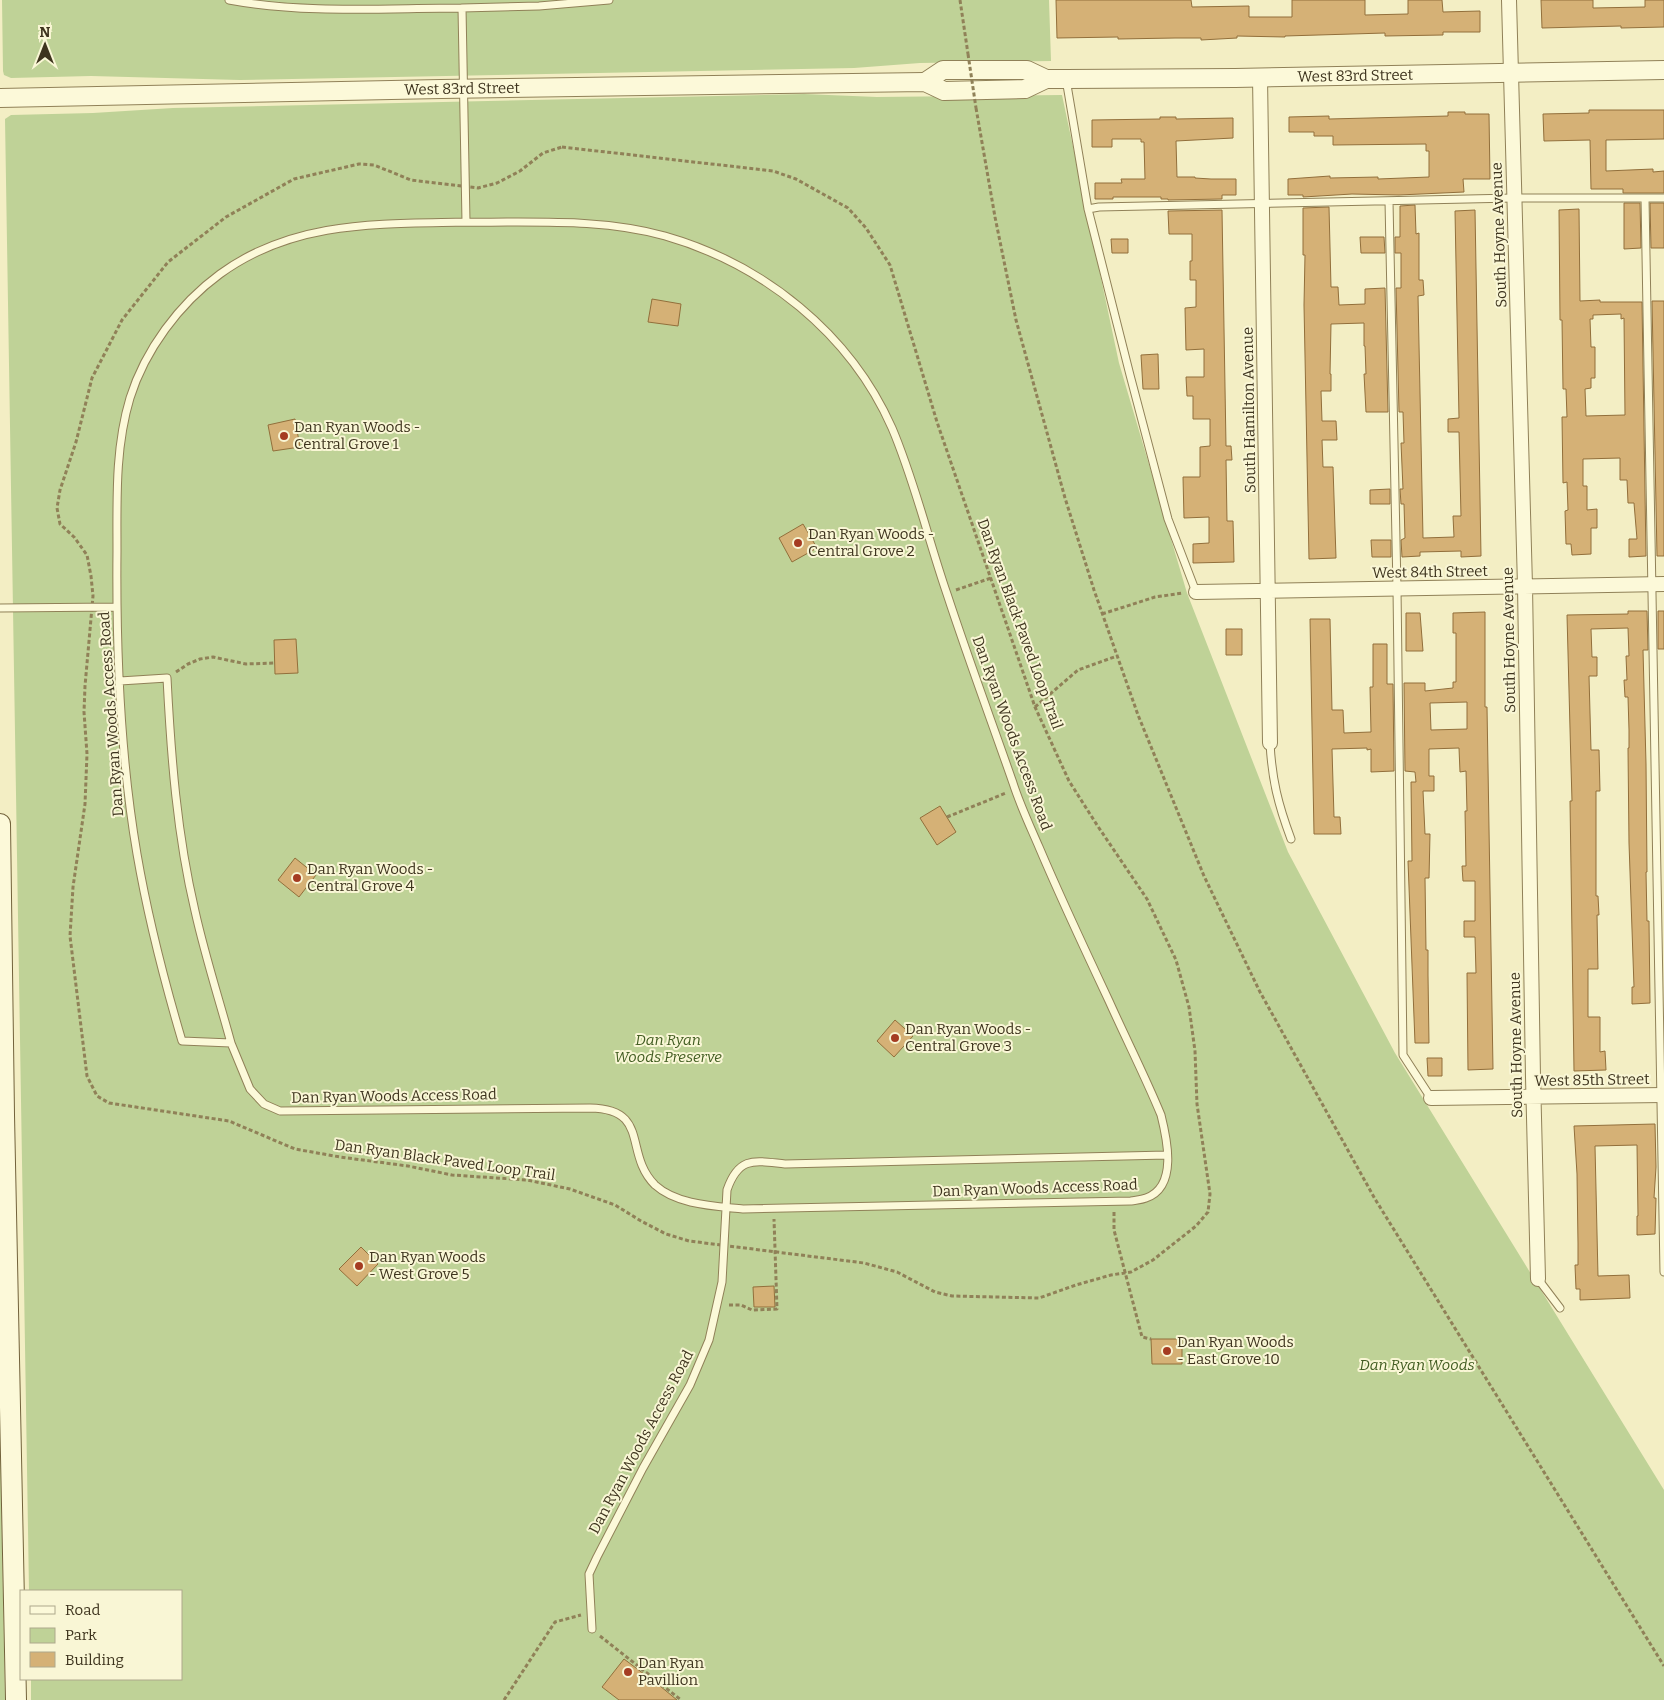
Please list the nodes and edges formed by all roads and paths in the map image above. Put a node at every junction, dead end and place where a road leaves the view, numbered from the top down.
1 (229, 0) edge
2 (609, 0) edge
3 (960, 0) edge
4 (1509, 0) edge
5 (462, 8) junction
6 (1664, 70) edge
7 (1511, 73) junction
8 (1260, 77) junction
9 (1066, 79) junction
10 (464, 89) junction
11 (0, 98) edge
12 (466, 187) junction
13 (1514, 198) junction
14 (1645, 198) junction
15 (1664, 198) edge
16 (1389, 201) junction
17 (1262, 203) junction
18 (1088, 210) junction
19 (466, 222) junction
20 (991, 578) junction
21 (1658, 584) edge
22 (1525, 586) junction
23 (1397, 589) junction
24 (1268, 591) junction
25 (1196, 592) junction
26 (946, 593) junction
27 (93, 596) dead end
28 (116, 607) junction
29 (0, 608) edge
30 (1102, 614) junction
31 (90, 620) dead end
32 (1117, 656) junction
33 (275, 663) dead end
34 (167, 678) junction
35 (120, 681) junction
36 (1035, 707) junction
37 (1270, 743) joint
38 (1015, 789) junction
39 (947, 817) dead end
40 (0, 824) edge
41 (1291, 839) dead end
42 (231, 1043) junction
43 (1662, 1095) edge
44 (1533, 1097) junction
45 (1431, 1098) joint
46 (1167, 1155) junction
47 (1114, 1202) junction
48 (725, 1207) junction
49 (774, 1208) junction
50 (725, 1245) junction
51 (775, 1251) junction
52 (1125, 1272) junction
53 (1664, 1272) edge
54 (1538, 1279) joint
55 (741, 1305) dead end
56 (1560, 1308) dead end
57 (1151, 1339) dead end
58 (591, 1613) junction
59 (592, 1629) joint
60 (1664, 1666) edge
61 (16, 1700) edge
62 (504, 1700) edge
63 (681, 1700) edge

1 - 5 lane
2 - 5 lane
3 - 30 path, bridge
4 - 7 street, South Hoyne Avenue
5 - 10 lane
6 - 7 street, West 83rd Street
7 - 8 street, West 83rd Street
7 - 13 street, South Hoyne Avenue
8 - 9 street, West 83rd Street
8 - 17 street, South Hamilton Avenue
9 - 10 street, West 83rd Street
9 - 18 lane
10 - 11 street, West 83rd Street
10 - 12 lane
12 - 19 lane
12 - 20 path, Dan Ryan Black Paved Loop Trail
12 - 27 path, Dan Ryan Black Paved Loop Trail
13 - 14 lane
13 - 16 lane
13 - 22 street, South Hoyne Avenue
14 - 15 lane
14 - 21 lane
16 - 17 lane
16 - 23 lane
17 - 18 lane
17 - 24 street, South Hamilton Avenue
18 - 25 lane
19 - 26 lane, Dan Ryan Woods Access Road
19 - 28 lane, Dan Ryan Woods Access Road
20 - 26 path
20 - 36 path, Dan Ryan Black Paved Loop Trail
21 - 22 street, West 84th Street
21 - 43 lane
22 - 23 street, West 84th Street
22 - 44 street, South Hoyne Avenue
23 - 24 street, West 84th Street
23 - 45 lane
24 - 25 street, West 84th Street
24 - 37 street, South Hamilton Avenue
25 - 30 path
26 - 38 lane, Dan Ryan Woods Access Road
28 - 29 lane
28 - 35 lane, Dan Ryan Woods Access Road
30 - 32 path
31 - 50 path, Dan Ryan Black Paved Loop Trail
32 - 36 path
32 - 60 path
33 - 34 path
34 - 35 lane
34 - 42 lane
35 - 42 lane, Dan Ryan Woods Access Road
36 - 52 path, Dan Ryan Black Paved Loop Trail
37 - 41 lane
38 - 39 path
38 - 46 lane, Dan Ryan Woods Access Road
40 - 61 main road
42 - 48 lane, Dan Ryan Woods Access Road
43 - 44 street, West 85th Street
43 - 53 lane
44 - 45 street, West 85th Street
44 - 54 street, South Hoyne Avenue
46 - 47 lane, Dan Ryan Woods Access Road
46 - 48 lane
47 - 49 lane, Dan Ryan Woods Access Road
47 - 52 path
48 - 49 lane, Dan Ryan Woods Access Road
48 - 50 lane, Dan Ryan Woods Access Road
49 - 51 path
50 - 51 path, Dan Ryan Black Paved Loop Trail
50 - 58 lane, Dan Ryan Woods Access Road
51 - 52 path, Dan Ryan Black Paved Loop Trail
51 - 55 path
52 - 57 path
54 - 56 lane
58 - 59 lane, Dan Ryan Woods Access Road
58 - 62 path
59 - 63 path

